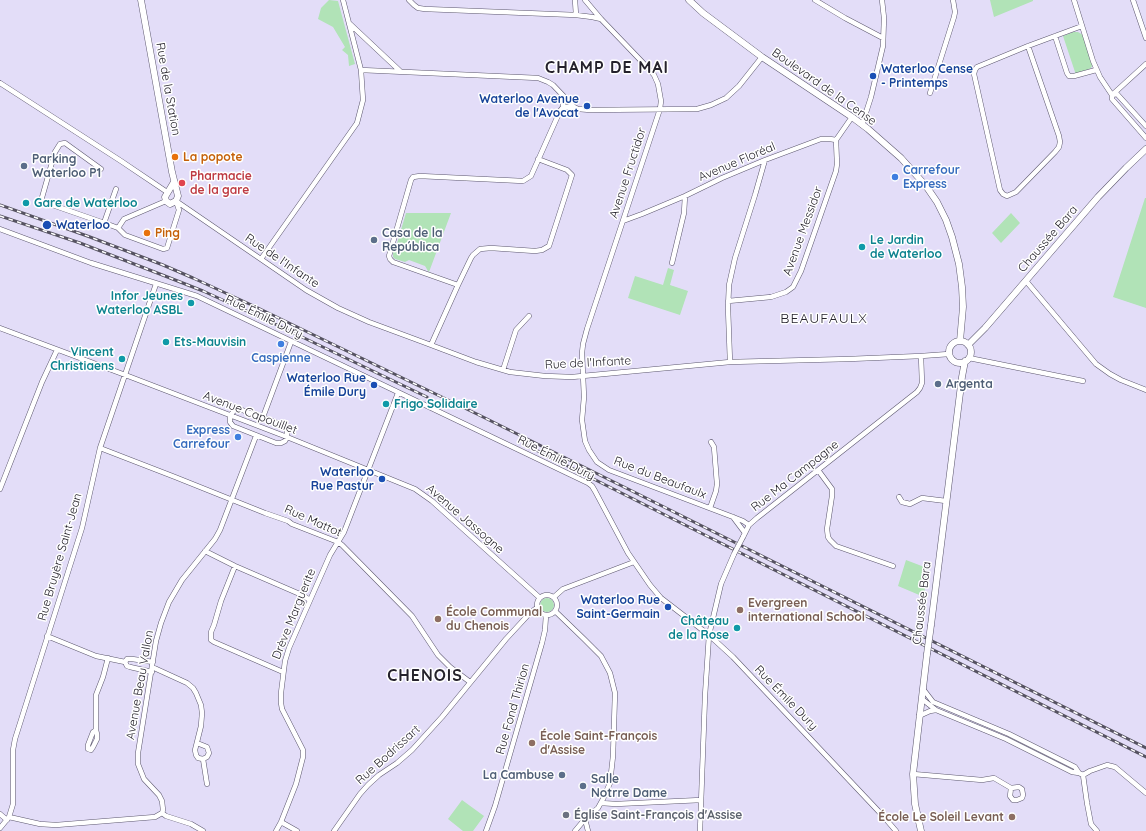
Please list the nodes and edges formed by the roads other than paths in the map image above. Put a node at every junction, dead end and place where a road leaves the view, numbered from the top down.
1 (140, 0) edge
2 (343, 0) edge
3 (409, 0) edge
4 (575, 0) edge
5 (585, 0) edge
6 (690, 0) edge
7 (816, 0) edge
8 (882, 0) edge
9 (953, 0) edge
10 (1074, 0) edge
11 (1133, 0) edge
12 (576, 15) junction
13 (600, 19) junction
14 (350, 24) junction
15 (1082, 26) junction
16 (1055, 36) junction
17 (883, 38) junction
18 (1146, 38) edge
19 (1028, 46) junction
20 (762, 56) junction
21 (1146, 64) edge
22 (361, 70) junction
23 (1096, 70) junction
24 (400, 71) junction
25 (0, 83) edge
26 (930, 93) dead end
27 (1112, 94) junction
28 (564, 97) junction
29 (563, 107) junction
30 (574, 107) junction
31 (660, 109) junction
32 (852, 117) junction
33 (862, 125) junction
34 (1146, 126) edge
35 (1146, 138) edge
36 (836, 140) junction
37 (1146, 149) edge
38 (538, 159) junction
39 (765, 160) junction
40 (102, 169) dead end
41 (174, 182) junction
42 (116, 189) dead end
43 (167, 192) junction
44 (177, 193) junction
45 (685, 196) junction
46 (166, 201) junction
47 (176, 201) junction
48 (623, 221) junction
49 (104, 223) junction
50 (118, 228) junction
51 (0, 229) edge
52 (261, 259) junction
53 (672, 263) dead end
54 (1026, 281) junction
55 (156, 284) junction
56 (458, 285) junction
57 (728, 301) junction
58 (529, 316) dead end
59 (0, 329) edge
60 (960, 341) junction
61 (291, 342) junction
62 (431, 345) junction
63 (968, 345) junction
64 (57, 350) junction
65 (949, 354) junction
66 (921, 356) junction
67 (967, 360) junction
68 (730, 362) junction
69 (957, 362) junction
70 (503, 370) junction
71 (124, 375) junction
72 (583, 376) junction
73 (962, 376) junction
74 (1083, 381) dead end
75 (1146, 390) edge
76 (398, 392) junction
77 (230, 416) junction
78 (262, 417) junction
79 (256, 436) junction
80 (287, 437) junction
81 (711, 442) dead end
82 (100, 448) junction
83 (368, 470) junction
84 (818, 470) junction
85 (2, 478) edge
86 (0, 489) edge
87 (899, 497) dead end
88 (231, 500) junction
89 (946, 501) junction
90 (710, 508) junction
91 (733, 516) junction
92 (749, 525) junction
93 (744, 535) junction
94 (338, 542) junction
95 (205, 551) junction
96 (634, 562) junction
97 (235, 566) junction
98 (893, 566) dead end
99 (554, 597) junction
100 (540, 598) junction
101 (310, 600) junction
102 (538, 606) junction
103 (555, 612) junction
104 (546, 614) junction
105 (709, 635) junction
106 (47, 636) junction
107 (108, 658) junction
108 (125, 662) junction
109 (152, 667) junction
110 (283, 672) junction
111 (470, 682) junction
112 (923, 689) junction
113 (922, 700) junction
114 (936, 710) junction
115 (920, 716) junction
116 (96, 730) dead end
117 (197, 743) junction
118 (203, 760) junction
119 (913, 774) junction
120 (1081, 774) junction
121 (207, 784) dead end
122 (1011, 788) dead end
123 (1146, 793) edge
124 (701, 800) junction
125 (601, 803) junction
126 (162, 813) junction
127 (0, 814) edge
128 (8, 818) junction
129 (585, 819) junction
130 (281, 822) junction
131 (0, 828) edge
132 (203, 831) edge
133 (276, 831) edge
134 (297, 831) edge
135 (334, 831) edge
136 (486, 831) edge
137 (576, 831) edge
138 (588, 831) edge
139 (700, 831) edge
140 (896, 831) edge
141 (921, 831) edge
142 (1097, 831) edge

1 - 41 main road, Rue de la Station
2 - 14 street
3 - 12 street
4 - 12 street
5 - 13 street, Avenue Fructidor
6 - 20 main road, Boulevard de la Cense
7 - 17 street
8 - 17 street
9 - 26 street
10 - 15 street
11 - 18 street
12 - 13 street
13 - 31 street, Avenue Fructidor
14 - 22 street
14 - 24 street
15 - 16 street
15 - 23 street
16 - 19 street
16 - 23 street
17 - 33 street
19 - 19 street
20 - 31 street
20 - 32 main road, Boulevard de la Cense
21 - 27 street
22 - 24 street
22 - 52 street
23 - 27 street
24 - 28 street
25 - 43 street
27 - 34 street
27 - 35 street
28 - 29 street
28 - 30 street
29 - 30 street
29 - 38 street
30 - 31 street
31 - 48 street, Avenue Fructidor
32 - 33 main road, Boulevard de la Cense
32 - 36 street
33 - 60 main road, Boulevard de la Cense
36 - 39 street, Avenue Floréal
36 - 57 street, Avenue Messidor
37 - 54 main road, Chaussée Bara
38 - 56 street
38 - 56 street
39 - 45 street, Avenue Floréal
39 - 57 street
40 - 49 street
41 - 43 main road
41 - 44 main road, Rue de la Station
42 - 49 street
43 - 44 main road
43 - 46 main road
44 - 47 main road
45 - 48 street, Avenue Floréal
45 - 53 street
46 - 47 main road
46 - 50 street
47 - 50 street
47 - 52 street, Rue de l'Infante
48 - 72 street, Avenue Fructidor
49 - 50 street
51 - 55 street, Rue Émile Dury
52 - 62 street, Rue de l'Infante
54 - 63 main road, Chaussée Bara
54 - 75 street
55 - 61 street, Rue Émile Dury
55 - 71 street, Rue Bruyère Saint-Jean
56 - 62 street
57 - 68 street
58 - 70 street
59 - 64 street, Avenue Capouillet
60 - 63 main road
60 - 65 main road
61 - 76 street, Rue Émile Dury
61 - 78 street
62 - 70 street, Rue de l'Infante
63 - 67 main road
64 - 71 street, Avenue Capouillet
64 - 85 street
65 - 66 street, Rue de l'Infante
65 - 69 main road
66 - 68 street, Rue de l'Infante
66 - 84 street, Rue Ma Campagne
67 - 69 main road
67 - 73 main road, Chaussée Bara
67 - 74 street
68 - 72 street, Rue de l'Infante
69 - 73 main road, Chaussée Bara
70 - 72 street, Rue de l'Infante
71 - 77 street, Avenue Capouillet
71 - 82 street, Rue Bruyère Saint-Jean
72 - 90 street, Rue du Beaufaulx
73 - 89 main road, Chaussée Bara
76 - 83 street, Drève Marguerite
76 - 96 street, Rue Émile Dury
77 - 78 street
77 - 79 street
77 - 80 street, Avenue Capouillet
78 - 80 street
79 - 80 street
79 - 88 street, Avenue Beau Vallon
80 - 83 street, Avenue Capouillet
81 - 90 street
82 - 88 street, Rue Mattot
82 - 106 street, Rue Bruyère Saint-Jean
83 - 94 street, Drève Marguerite
83 - 100 street, Avenue Jassogne
84 - 92 street, Rue Ma Campagne
84 - 98 street
85 - 86 street
87 - 89 street
88 - 94 street, Rue Mattot
88 - 95 street, Avenue Beau Vallon
89 - 112 main road, Chaussée Bara, bridge
90 - 91 street, Rue du Beaufaulx
91 - 92 street, Rue du Beaufaulx
91 - 93 street
92 - 93 street, Rue Ma Campagne
93 - 105 street, Rue Ma Campagne, bridge
94 - 101 street, Drève Marguerite
94 - 111 street, Rue Mattot
95 - 97 street
95 - 109 street, Avenue Beau Vallon
96 - 99 street
96 - 105 street, Rue Émile Dury
97 - 101 street
97 - 110 street
99 - 100 street
99 - 103 street
100 - 102 street
101 - 110 street, Drève Marguerite
102 - 104 street
102 - 111 street, Rue Bodrissart
103 - 104 street
103 - 125 street
104 - 136 street, Rue Fond Thirion
105 - 124 street, Rue Ma Campagne
105 - 140 street, Rue Émile Dury
106 - 107 street
106 - 128 street, Rue Bruyère Saint-Jean
107 - 108 street
107 - 116 street
108 - 109 street
108 - 109 street
109 - 117 street
109 - 126 street, Avenue Beau Vallon
110 - 130 street, Drève Marguerite
111 - 135 street, Rue Bodrissart
112 - 113 main road, Chaussée Bara
112 - 120 street
113 - 114 street
113 - 115 main road, Chaussée Bara
114 - 115 street
114 - 120 street
115 - 119 main road, Chaussée Bara
117 - 118 street
117 - 118 street
118 - 121 street
119 - 122 street
119 - 141 main road, Chaussée Bara
120 - 123 street
120 - 142 street
124 - 125 street
124 - 139 street, Rue Ma Campagne
125 - 129 street
126 - 128 street
126 - 132 street
127 - 128 street
128 - 131 street
129 - 137 street
129 - 138 street
130 - 133 street, Drève Marguerite
130 - 134 street

